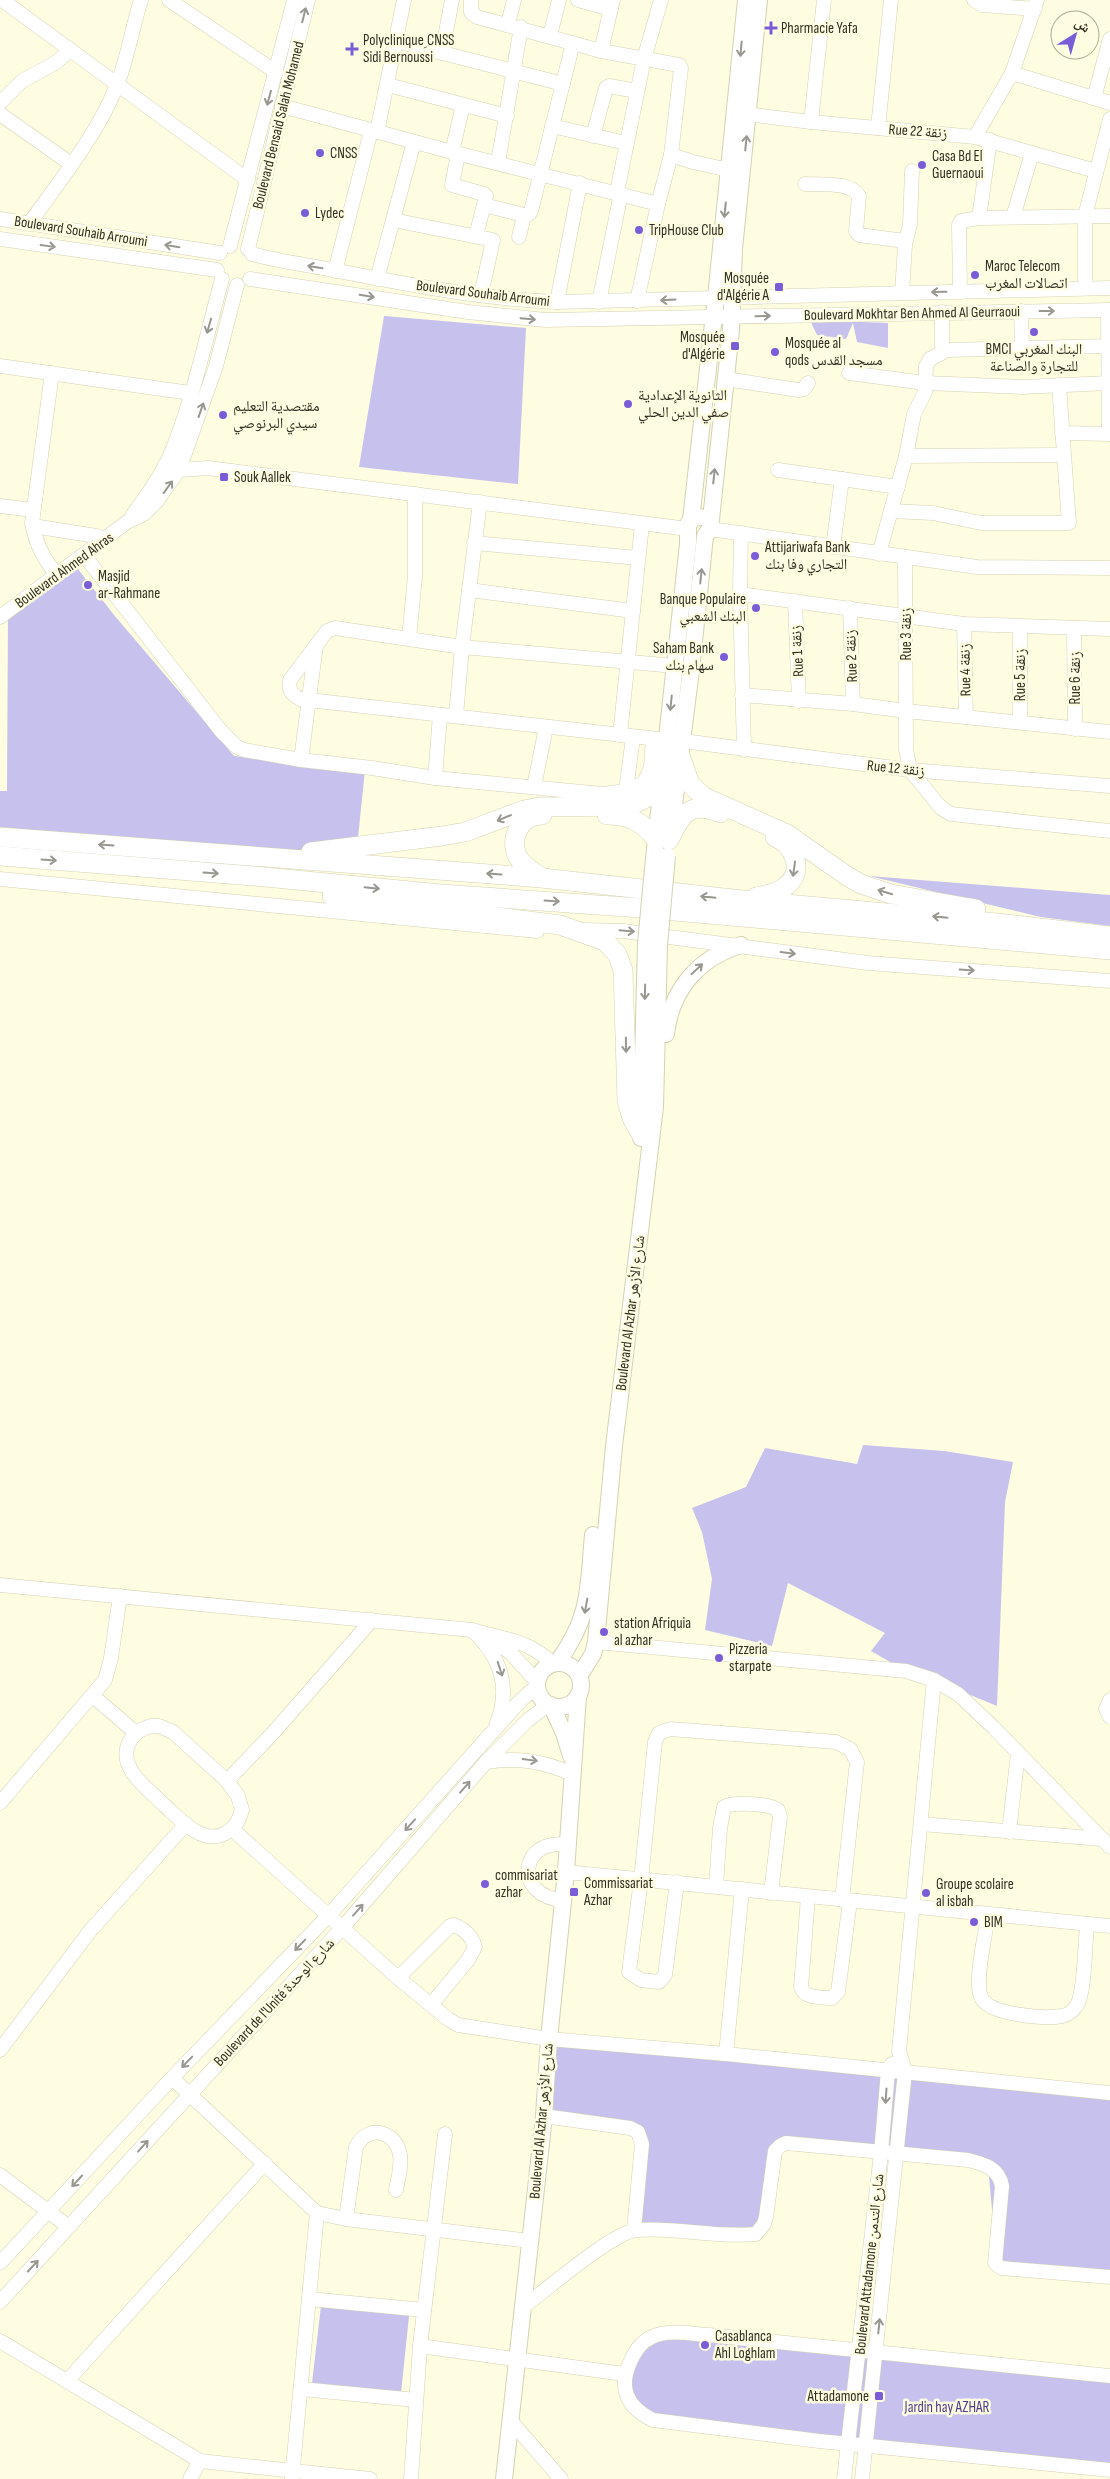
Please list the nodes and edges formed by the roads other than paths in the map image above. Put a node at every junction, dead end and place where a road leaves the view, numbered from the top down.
1 (2, 0) edge
2 (141, 0) edge
3 (169, 0) edge
4 (294, 0) edge
5 (308, 0) edge
6 (404, 0) edge
7 (452, 0) edge
8 (471, 0) edge
9 (514, 0) edge
10 (559, 0) edge
11 (578, 0) edge
12 (662, 0) edge
13 (746, 0) edge
14 (759, 0) edge
15 (824, 0) edge
16 (891, 0) edge
17 (974, 0) edge
18 (612, 4) edge
19 (1036, 4) edge
20 (514, 25) junction
21 (550, 36) junction
22 (1110, 39) edge
23 (396, 41) junction
24 (574, 43) junction
25 (71, 50) junction
26 (601, 50) junction
27 (442, 53) junction
28 (644, 60) junction
29 (512, 70) junction
30 (276, 72) junction
31 (1012, 73) junction
32 (118, 84) junction
33 (563, 84) junction
34 (388, 85) junction
35 (637, 91) junction
36 (1094, 98) junction
37 (0, 103) edge
38 (1110, 104) edge
39 (463, 105) junction
40 (282, 106) junction
41 (742, 113) junction
42 (0, 114) edge
43 (507, 116) junction
44 (1110, 120) edge
45 (811, 122) junction
46 (552, 126) junction
47 (878, 128) junction
48 (374, 132) junction
49 (593, 136) junction
50 (975, 137) junction
51 (990, 140) junction
52 (414, 142) junction
53 (626, 143) junction
54 (455, 153) junction
55 (1032, 153) junction
56 (671, 155) junction
57 (498, 163) junction
58 (72, 164) junction
59 (729, 170) junction
60 (912, 171) dead end
61 (1096, 171) junction
62 (540, 173) junction
63 (248, 180) junction
64 (580, 183) junction
65 (805, 184) dead end
66 (619, 192) junction
67 (658, 204) junction
68 (484, 205) junction
69 (524, 215) junction
70 (1085, 216) junction
71 (1110, 216) edge
72 (1013, 217) junction
73 (979, 218) junction
74 (0, 219) edge
75 (392, 220) junction
76 (29, 224) junction
77 (476, 236) junction
78 (519, 237) dead end
79 (0, 239) edge
80 (906, 241) junction
81 (225, 249) junction
82 (250, 252) junction
83 (335, 271) junction
84 (219, 275) junction
85 (377, 279) junction
86 (244, 282) junction
87 (1085, 288) junction
88 (1110, 288) edge
89 (960, 292) junction
90 (902, 293) junction
91 (481, 295) junction
92 (724, 297) junction
93 (637, 301) junction
94 (556, 302) junction
95 (599, 302) junction
96 (1109, 310) edge
97 (1021, 311) junction
98 (942, 312) junction
99 (731, 316) junction
100 (714, 317) junction
101 (1109, 346) edge
102 (1022, 349) junction
103 (947, 350) junction
104 (0, 366) edge
105 (52, 373) junction
106 (849, 374) dead end
107 (726, 379) junction
108 (925, 383) junction
109 (1109, 383) edge
110 (808, 384) dead end
111 (1059, 384) junction
112 (190, 393) junction
113 (1062, 434) junction
114 (1110, 434) edge
115 (172, 451) junction
116 (1063, 455) junction
117 (185, 456) junction
118 (906, 456) junction
119 (165, 465) junction
120 (208, 468) junction
121 (179, 470) junction
122 (778, 470) dead end
123 (842, 479) junction
124 (898, 486) junction
125 (415, 494) junction
126 (480, 502) junction
127 (0, 506) edge
128 (33, 510) junction
129 (891, 511) junction
130 (127, 522) junction
131 (642, 524) junction
132 (33, 526) junction
133 (699, 529) junction
134 (741, 533) junction
135 (105, 540) junction
136 (474, 543) junction
137 (832, 547) junction
138 (879, 554) junction
139 (84, 555) junction
140 (905, 557) junction
141 (638, 558) junction
142 (1110, 568) edge
143 (56, 575) junction
144 (469, 590) junction
145 (740, 594) junction
146 (795, 601) junction
147 (850, 608) junction
148 (633, 611) junction
149 (0, 617) edge
150 (906, 617) junction
151 (964, 624) junction
152 (1020, 627) junction
153 (1074, 628) junction
154 (1110, 629) edge
155 (409, 639) junction
156 (316, 646) junction
157 (462, 647) junction
158 (629, 662) junction
159 (675, 666) junction
160 (742, 695) junction
161 (310, 700) junction
162 (799, 701) junction
163 (853, 704) junction
164 (906, 711) junction
165 (440, 715) junction
166 (456, 716) junction
167 (966, 717) junction
168 (1020, 722) junction
169 (546, 727) junction
170 (1075, 729) junction
171 (1110, 732) edge
172 (626, 736) junction
173 (671, 745) junction
174 (744, 750) junction
175 (301, 760) junction
176 (910, 770) junction
177 (435, 778) junction
178 (670, 780) junction
179 (1110, 786) edge
180 (534, 787) junction
181 (626, 791) junction
182 (1110, 831) edge
183 (0, 837) edge
184 (136, 847) junction
185 (662, 848) junction
186 (0, 856) edge
187 (254, 876) junction
188 (542, 878) junction
189 (0, 879) edge
190 (742, 900) junction
191 (578, 931) junction
192 (1108, 941) edge
193 (653, 944) junction
194 (741, 945) junction
195 (1110, 981) edge
196 (641, 1134) junction
197 (648, 1164) junction
198 (0, 1585) edge
199 (120, 1596) junction
200 (372, 1620) junction
201 (476, 1631) junction
202 (596, 1642) junction
203 (555, 1663) junction
204 (579, 1676) junction
205 (934, 1680) junction
206 (537, 1684) junction
207 (93, 1696) junction
208 (578, 1696) junction
209 (1110, 1700) edge
210 (550, 1705) junction
211 (1110, 1717) edge
212 (495, 1729) junction
213 (136, 1733) junction
214 (1018, 1752) junction
215 (486, 1762) junction
216 (573, 1769) junction
217 (227, 1781) junction
218 (0, 1803) edge
219 (186, 1824) junction
220 (921, 1824) junction
221 (232, 1829) junction
222 (1009, 1832) junction
223 (1106, 1843) edge
224 (568, 1845) junction
225 (566, 1872) junction
226 (641, 1880) junction
227 (676, 1882) junction
228 (716, 1886) junction
229 (742, 1890) junction
230 (771, 1894) junction
231 (808, 1897) junction
232 (563, 1900) junction
233 (846, 1900) junction
234 (914, 1908) junction
235 (329, 1915) junction
236 (988, 1915) junction
237 (1086, 1925) junction
238 (1110, 1926) edge
239 (343, 1927) junction
240 (398, 1978) junction
241 (431, 2005) junction
242 (548, 2039) junction
243 (0, 2050) edge
244 (899, 2051) junction
245 (726, 2054) junction
246 (888, 2071) junction
247 (905, 2072) junction
248 (172, 2078) junction
249 (1110, 2093) edge
250 (190, 2094) junction
251 (544, 2116) junction
252 (445, 2134) dead end
253 (881, 2154) junction
254 (898, 2155) junction
255 (264, 2163) junction
256 (0, 2175) edge
257 (396, 2190) dead end
258 (48, 2212) junction
259 (317, 2213) junction
260 (346, 2219) junction
261 (69, 2227) junction
262 (435, 2230) junction
263 (634, 2230) junction
264 (530, 2241) junction
265 (0, 2263) edge
266 (1110, 2276) edge
267 (309, 2299) junction
268 (0, 2302) edge
269 (523, 2307) junction
270 (424, 2310) junction
271 (0, 2341) edge
272 (420, 2346) junction
273 (859, 2352) junction
274 (876, 2354) junction
275 (516, 2361) junction
276 (624, 2374) junction
277 (1110, 2376) edge
278 (67, 2381) junction
279 (302, 2389) junction
280 (416, 2400) junction
281 (510, 2420) junction
282 (848, 2444) junction
283 (864, 2445) junction
284 (200, 2461) junction
285 (1110, 2470) edge
286 (292, 2475) edge
287 (190, 2479) edge
288 (370, 2479) edge
289 (411, 2479) edge
290 (504, 2479) edge
291 (561, 2479) edge
292 (844, 2479) edge
293 (862, 2479) edge

1 - 25 street
2 - 32 street
3 - 30 street
4 - 30 street, Boulevard Bensaid Salah Mohamed
40 -> 5 street, Boulevard Bensaid Salah Mohamed
6 - 23 street
7 - 27 street
8 - 20 street
9 - 20 street
10 - 21 street
11 - 18 street
12 - 28 street
13 -> 41 main road
14 - 41 main road
15 - 45 street
16 - 47 street
17 - 19 street
18 - 26 street
19 - 31 street
20 - 21 street
20 - 29 street
21 - 24 street
22 - 36 street
23 - 27 street
23 - 34 street
24 - 26 street
24 - 33 street
25 - 32 street
25 - 37 street
26 - 28 street
27 - 29 street
28 - 35 street
28 - 56 street
29 - 33 street
29 - 43 street
30 -> 63 street, Boulevard Bensaid Salah Mohamed
31 - 36 street
31 - 50 street
32 - 58 street
32 - 63 street
33 - 46 street
34 - 39 street
34 - 48 street
35 - 49 street
35 - 53 street
36 - 38 street
39 - 43 street
39 - 54 street
40 - 48 street
40 - 82 street, Boulevard Bensaid Salah Mohamed
41 - 45 street, Rue 22 زنقة
41 - 59 main road
92 -> 41 main road
42 - 58 street
43 - 57 street
44 - 61 street
45 - 47 street, Rue 22 زنقة
46 - 49 street
46 - 62 street
47 - 50 street, Rue 22 زنقة
48 - 52 street
48 - 83 street
49 - 53 street
50 - 51 street, Rue 22 زنقة
51 - 55 street, Rue 22 زنقة
51 - 73 street
52 - 54 street
52 - 75 street
53 - 66 street
54 - 57 street
54 - 68 street
55 - 61 street, Rue 22 زنقة
55 - 72 street
56 - 59 street
56 - 67 street
57 - 62 street
58 - 76 street
59 -> 92 main road
60 - 80 street
61 - 70 street
62 - 64 street
62 - 69 street
63 - 81 street, Boulevard Bensaid Salah Mohamed
64 - 66 street
64 - 94 street
65 - 80 street
66 - 67 street
66 - 95 street
67 - 93 street
68 - 69 street
68 - 77 street
69 - 78 street
70 - 71 street
70 - 72 street
70 - 87 street
72 - 73 street
73 - 89 street
74 - 76 street, Boulevard Souhaib Arroumi
75 - 77 street
75 - 85 street
81 -> 76 street, Boulevard Souhaib Arroumi
77 - 91 street
79 -> 84 street, Boulevard Souhaib Arroumi
80 - 90 street
81 - 82 street
81 - 84 street
83 -> 82 street, Boulevard Souhaib Arroumi
82 - 86 street
83 - 85 street, Boulevard Souhaib Arroumi
84 - 86 street
84 -> 112 street
85 - 91 street, Boulevard Souhaib Arroumi
86 -> 100 street, Boulevard Souhaib Arroumi
117 -> 86 street
87 - 88 street, Boulevard Mokhtar Ben Ahmed Al Geurraoui
87 - 89 street, Boulevard Mokhtar Ben Ahmed Al Geurraoui
89 -> 90 street, Boulevard Mokhtar Ben Ahmed Al Geurraoui
90 - 92 street, Boulevard Mokhtar Ben Ahmed Al Geurraoui
91 - 94 street, Boulevard Souhaib Arroumi
92 -> 93 street, Boulevard Souhaib Arroumi
92 - 99 main road
92 - 100 main road
93 - 95 street, Boulevard Souhaib Arroumi
94 - 95 street, Boulevard Souhaib Arroumi
97 -> 96 street, Boulevard Mokhtar Ben Ahmed Al Geurraoui
96 - 101 street
97 - 98 street, Boulevard Mokhtar Ben Ahmed Al Geurraoui
97 - 102 street
99 -> 98 street, Boulevard Mokhtar Ben Ahmed Al Geurraoui
98 - 103 street
99 - 100 street, Boulevard Mokhtar Ben Ahmed Al Geurraoui
99 - 107 main road
100 - 133 main road
101 - 102 street
101 - 109 street
102 - 103 street
103 - 108 street
104 - 105 street
105 - 112 street
105 - 128 street
106 - 108 street
107 - 110 street
133 -> 107 main road
108 - 111 street
108 - 118 street
109 - 111 street
109 - 114 street
111 - 113 street
112 - 115 street
113 - 114 street
113 - 116 street
115 - 117 street
115 - 119 street, Boulevard Ahmed Ahras
116 - 118 street
116 - 129 street
117 - 120 street
117 - 121 street, Boulevard Ahmed Ahras
118 - 124 street
119 - 121 street
119 - 130 street, Boulevard Ahmed Ahras
120 - 121 street
120 - 125 street
130 -> 121 street, Boulevard Ahmed Ahras
122 - 123 street
123 - 124 street
123 - 137 street
124 - 129 street
125 - 126 street
125 - 155 street
126 - 131 street
126 - 136 street
127 - 128 street
128 - 132 street
129 - 138 street
130 - 135 street, Boulevard Ahmed Ahras
131 - 133 street
131 - 141 street
132 - 135 street
132 - 143 street
133 - 134 street
133 - 159 main road
173 -> 133 main road
134 - 137 street
134 - 145 street
135 - 139 street, Boulevard Ahmed Ahras
136 - 141 street
136 - 144 street
137 - 138 street
138 - 140 street
139 - 143 street, Boulevard Ahmed Ahras
139 - 175 street
140 - 142 street
140 - 150 street, Rue 3 زنقة
141 - 148 street
143 - 149 street, Boulevard Ahmed Ahras
144 - 148 street
144 - 157 street
145 - 146 street
145 - 160 street
146 - 147 street
146 - 162 street, Rue 1 زنقة
147 - 150 street
147 - 163 street, Rue 2 زنقة
148 - 158 street
150 - 151 street
150 - 164 street, Rue 3 زنقة
151 - 152 street
151 - 167 street, Rue 4 زنقة
152 - 153 street
152 - 168 street, Rue 5 زنقة
153 - 154 street
153 - 170 street, Rue 6 زنقة
155 - 156 street
155 - 157 street
156 - 161 street
156 - 161 street
157 - 158 street
157 - 166 street
158 - 159 street
158 - 172 street
159 -> 173 main road
160 - 162 street
160 - 174 street
161 - 165 street, Rue 12 زنقة
161 - 175 street
162 - 163 street
163 - 164 street
164 - 167 street
164 - 176 street, Rue 3 زنقة
165 - 166 street, Rue 12 زنقة
165 - 177 street
166 - 169 street, Rue 12 زنقة
167 - 168 street
168 - 170 street
169 - 172 street, Rue 12 زنقة
169 - 180 street
170 - 171 street
172 - 173 street, Rue 12 زنقة
172 - 181 street
173 - 174 street, Rue 12 زنقة
173 - 178 main road
173 - 178 main road
173 - 181 street
192 -> 173 highway
174 - 176 street, Rue 12 زنقة
175 - 177 street
176 - 179 street, Rue 12 زنقة
176 - 182 street
177 - 180 street
178 -> 184 highway
178 - 185 main road
180 - 181 street
184 -> 183 highway
188 -> 184 highway
185 - 188 highway
185 -> 190 highway
185 - 193 main road, bridge
186 -> 187 highway
187 - 191 highway
187 -> 192 highway
190 -> 188 highway
189 - 191 street
192 -> 190 highway
191 -> 194 street
191 -> 196 highway
193 -> 196 main road, Boulevard Al Azhar شارع الأزهر
193 - 197 main road, Boulevard Al Azhar شارع الأزهر
194 -> 195 street
197 -> 194 main road
196 -> 203 main road, Boulevard Al Azhar شارع الأزهر
197 - 202 main road, Boulevard Al Azhar شارع الأزهر
198 - 199 street
199 - 200 street
199 - 207 street
200 - 201 street
200 - 217 street
201 - 203 street
201 - 206 street
201 -> 212 street
202 - 204 main road, Boulevard Al Azhar شارع الأزهر
202 - 205 street
203 - 204 main road
203 - 206 main road
204 - 208 main road
205 - 214 street
205 - 220 street, Boulevard Attadamone شارع التدمن
206 - 210 main road
206 - 212 street, Boulevard de l'Unité شارع الوحدة
207 - 213 street
207 - 218 street
208 - 210 main road
208 - 216 main road, Boulevard Al Azhar شارع الأزهر
209 - 211 street
210 - 215 street, Boulevard de l'Unité شارع الوحدة
210 - 216 main road, Boulevard Al Azhar شارع الأزهر
212 -> 235 street, Boulevard de l'Unité شارع الوحدة
213 - 217 street
213 - 219 street
214 - 222 street
214 - 223 street
215 -> 216 street
239 -> 215 street, Boulevard de l'Unité شارع الوحدة
216 - 224 main road, Boulevard Al Azhar شارع الأزهر
217 - 221 street
219 - 221 street
219 - 243 street
220 - 222 street
220 - 234 street, Boulevard Attadamone شارع التدمن
221 - 235 street
222 - 223 street
224 - 225 main road, Boulevard Al Azhar شارع الأزهر
224 - 232 street
225 - 226 street
225 - 232 main road, Boulevard Al Azhar شارع الأزهر
226 - 227 street
226 - 227 street
226 - 233 street
227 - 228 street
228 - 229 street
228 - 230 street
229 - 230 street
229 - 245 street
230 - 231 street
231 - 233 street
231 - 233 street
232 - 242 main road, Boulevard Al Azhar شارع الأزهر
233 - 234 street
234 - 236 street
234 - 244 street, Boulevard Attadamone شارع التدمن
235 - 239 street
235 -> 248 street, Boulevard de l'Unité شارع الوحدة
236 - 237 street
236 - 237 street
237 - 238 street
239 - 240 street
239 - 250 street, Boulevard de l'Unité شارع الوحدة
240 - 241 street
240 - 241 street
241 - 242 street
242 - 245 street
242 - 251 main road, Boulevard Al Azhar شارع الأزهر
244 - 246 street, Boulevard Attadamone شارع التدمن
244 - 247 street, Boulevard Attadamone شارع التدمن
245 - 246 street
246 - 247 street
246 -> 253 street, Boulevard Attadamone شارع التدمن
247 - 249 street
247 - 254 street, Boulevard Attadamone شارع التدمن
248 - 250 street
248 -> 258 street, Boulevard de l'Unité شارع الوحدة
250 - 255 street
261 -> 250 street, Boulevard de l'Unité شارع الوحدة
251 - 263 street
251 - 264 main road, Boulevard Al Azhar شارع الأزهر
252 - 262 street
253 - 254 street
253 - 263 street
253 - 273 street, Boulevard Attadamone شارع التدمن
254 - 266 street
274 -> 254 street, Boulevard Attadamone شارع التدمن
255 - 259 street
255 - 278 street
256 - 258 street
257 - 260 street
258 - 261 street
258 - 265 street, Boulevard de l'Unité شارع الوحدة
259 - 260 street
259 - 267 street
260 - 262 street
268 -> 261 street, Boulevard de l'Unité شارع الوحدة
262 - 264 street
262 - 270 street
263 - 269 street
264 - 269 main road, Boulevard Al Azhar شارع الأزهر
267 - 270 street
267 - 279 street
269 - 275 main road, Boulevard Al Azhar شارع الأزهر
270 - 272 street
271 - 278 street
272 - 275 street
272 - 280 street
273 - 274 street
273 - 276 street
273 - 282 street, Boulevard Attadamone شارع التدمن
274 - 277 street
274 - 283 street, Boulevard Attadamone شارع التدمن
275 - 276 street
275 - 281 main road, Boulevard Al Azhar شارع الأزهر
276 - 282 street
278 - 284 street
279 - 280 street
279 - 286 street
280 - 289 street
281 - 290 main road, Boulevard Al Azhar شارع الأزهر
281 - 291 street
282 - 283 street
282 - 292 street, Boulevard Attadamone شارع التدمن
283 - 285 street
283 - 293 street, Boulevard Attadamone شارع التدمن
284 - 286 street
284 - 287 street
286 - 288 street

